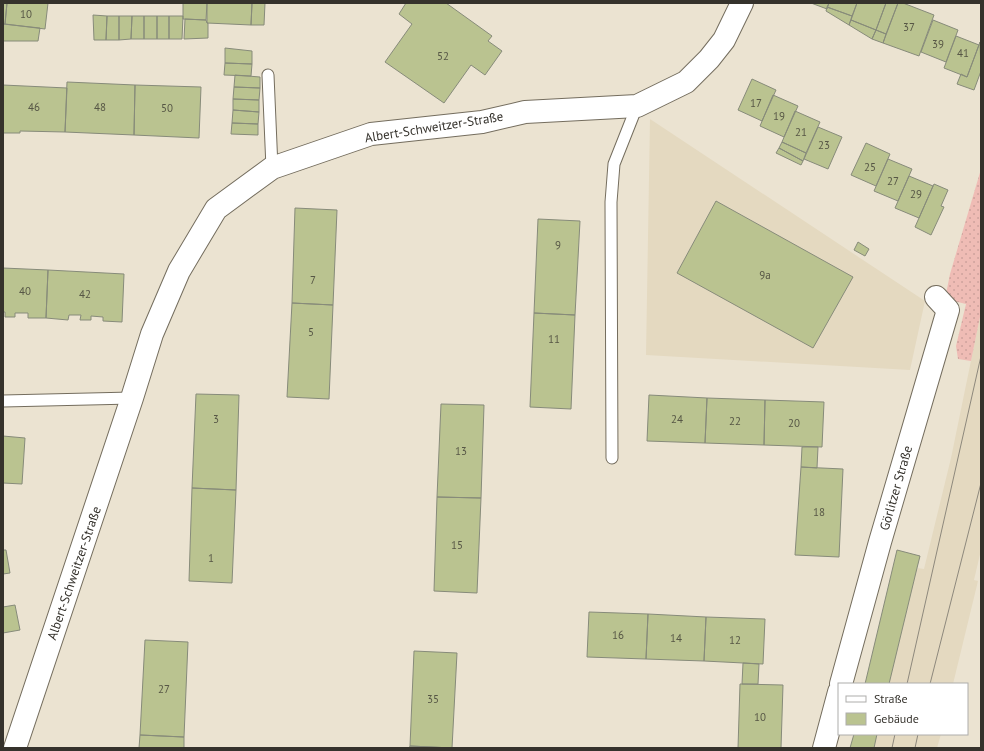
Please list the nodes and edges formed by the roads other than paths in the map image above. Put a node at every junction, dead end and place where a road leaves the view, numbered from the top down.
1 (742, 3) edge
2 (268, 76) dead end
3 (638, 106) junction
4 (272, 168) junction
5 (936, 297) dead end
6 (132, 398) junction
7 (3, 400) edge
8 (612, 458) dead end
9 (841, 683) edge
10 (838, 696) edge
11 (14, 748) edge
12 (824, 748) edge

1 - 3 street, Albert-Schweitzer-Straße
2 - 4 lane
3 - 4 street, Albert-Schweitzer-Straße
3 - 8 lane
4 - 6 street, Albert-Schweitzer-Straße
5 - 9 street, Görlitzer Straße
6 - 7 lane
6 - 11 street, Albert-Schweitzer-Straße
10 - 12 street

